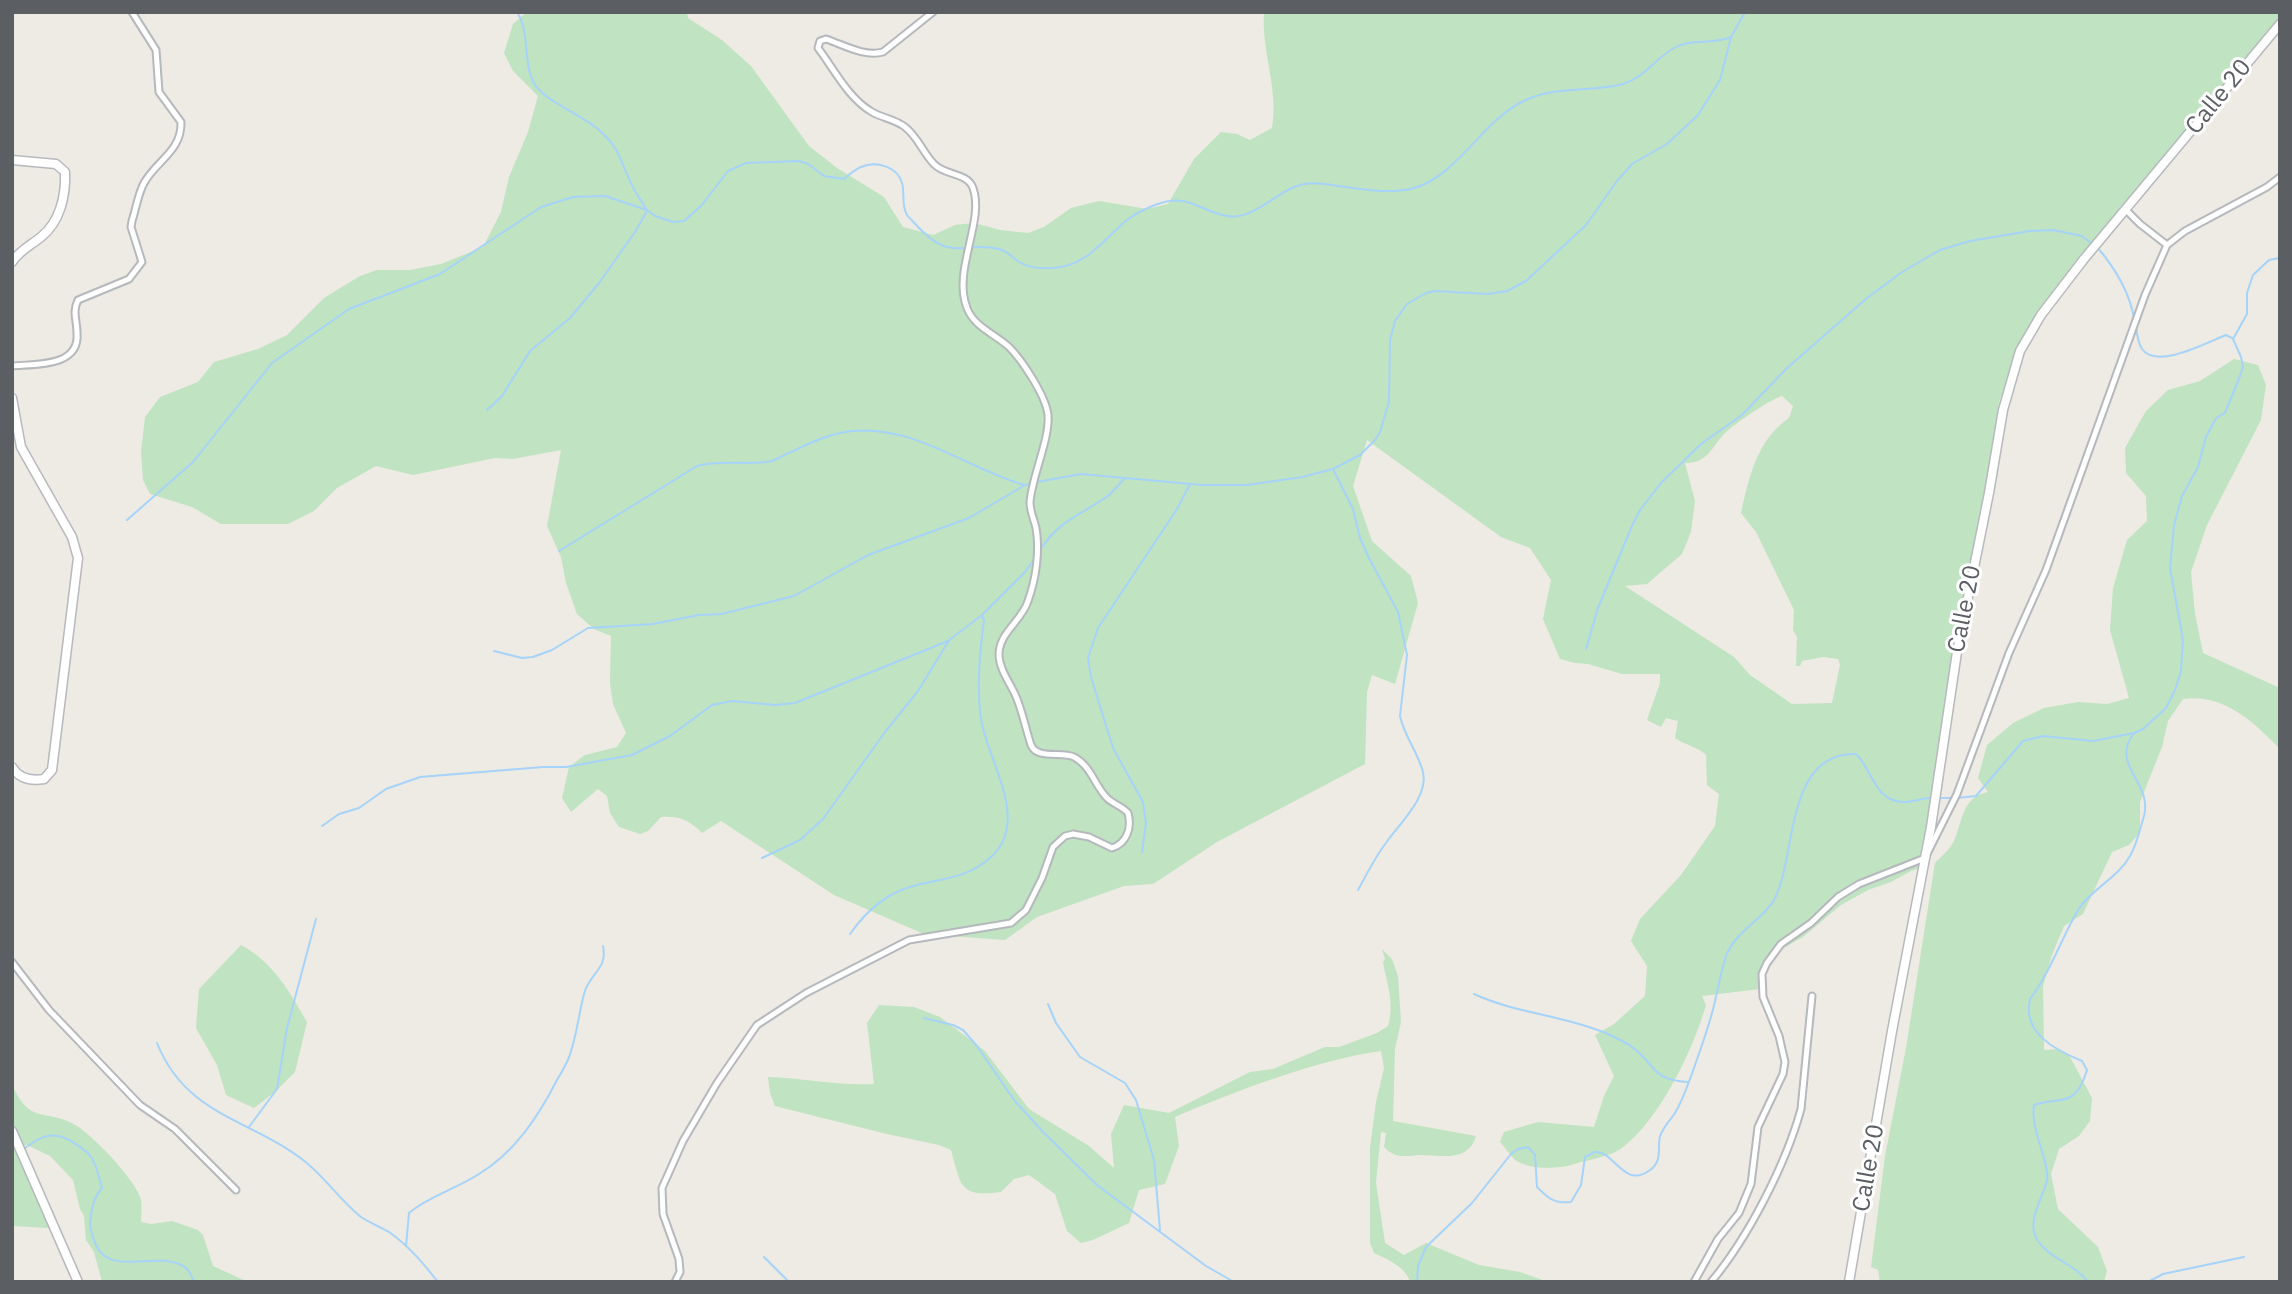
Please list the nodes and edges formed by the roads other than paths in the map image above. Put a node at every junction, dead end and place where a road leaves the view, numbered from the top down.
1 (132, 12) edge
2 (933, 12) edge
3 (2280, 24) edge
4 (12, 160) edge
5 (2280, 177) edge
6 (2126, 210) junction
7 (2167, 245) junction
8 (12, 262) edge
9 (12, 366) edge
10 (12, 398) edge
11 (13, 770) edge
12 (1925, 858) junction
13 (12, 962) edge
14 (1812, 996) dead end
15 (12, 1131) edge
16 (236, 1190) dead end
17 (78, 1282) edge
18 (675, 1282) edge
19 (1695, 1282) edge
20 (1711, 1282) edge
21 (1850, 1282) edge

1 - 9 street
2 - 18 street
3 - 6 main road, Calle 20
4 - 8 main road
5 - 7 street
6 - 7 street
6 - 12 main road, Calle 20
7 - 12 street
10 - 11 main road
12 - 19 street
12 - 21 main road, Calle 20
13 - 16 street
14 - 20 street
15 - 17 main road

